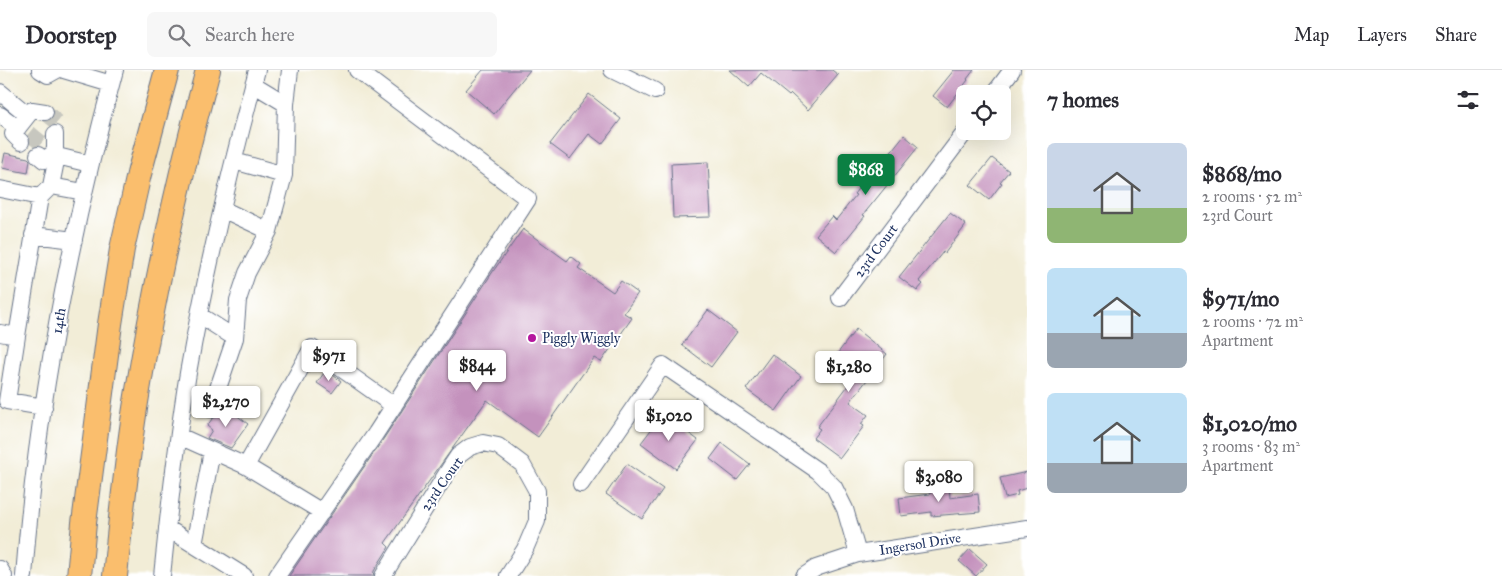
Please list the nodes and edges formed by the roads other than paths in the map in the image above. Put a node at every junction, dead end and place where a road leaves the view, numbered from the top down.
1 (40, 70) edge
2 (57, 70) edge
3 (64, 70) edge
4 (167, 70) edge
5 (208, 70) edge
6 (290, 70) edge
7 (357, 70) edge
8 (612, 70) edge
9 (1012, 70) edge
10 (113, 77) edge
11 (255, 77) edge
12 (1001, 85) edge
13 (655, 90) dead end
14 (0, 92) edge
15 (286, 104) junction
16 (0, 115) edge
17 (959, 140) edge
18 (234, 160) junction
19 (90, 164) junction
20 (284, 175) junction
21 (0, 189) edge
22 (46, 191) junction
23 (84, 192) junction
24 (222, 209) junction
25 (269, 230) junction
26 (33, 235) junction
27 (74, 240) junction
28 (840, 298) dead end
29 (199, 315) junction
30 (0, 333) edge
31 (17, 336) junction
32 (235, 338) junction
33 (4, 400) edge
34 (394, 406) junction
35 (44, 407) junction
36 (212, 410) dead end
37 (179, 436) junction
38 (212, 451) junction
39 (246, 466) junction
40 (580, 484) dead end
41 (322, 512) junction
42 (167, 528) junction
43 (1027, 528) edge
44 (194, 545) junction
45 (858, 554) junction
46 (0, 569) edge
47 (815, 573) edge
48 (4, 576) edge
49 (24, 576) edge
50 (79, 576) edge
51 (115, 576) edge
52 (162, 576) edge
53 (244, 576) edge
54 (277, 576) edge
55 (383, 576) edge
56 (508, 576) edge

1 - 2 street
3 - 10 street
4 - 50 highway
5 - 51 highway
6 - 15 street
7 - 34 street
8 - 13 street
9 - 12 street
10 - 19 street, 14th
11 - 15 street
11 - 18 street
14 - 16 street
15 - 20 street
17 - 28 street, 23rd Court
18 - 20 street
18 - 24 street
19 - 22 street
19 - 23 street, 14th
20 - 25 street
21 - 22 street
22 - 23 street
22 - 26 street
23 - 27 street, 14th
24 - 25 street
24 - 29 street
25 - 32 street
26 - 27 street
26 - 31 street
27 - 35 street, 14th
29 - 32 street
29 - 37 street
30 - 31 street
31 - 33 street
32 - 36 street
33 - 35 street
34 - 39 street
34 - 41 street
35 - 49 street, 14th
37 - 38 street
37 - 42 street
38 - 39 street
38 - 44 street
39 - 41 street
40 - 45 street
41 - 54 street
42 - 44 street
42 - 52 street
43 - 45 street, Ingersol Drive
44 - 53 street
45 - 47 street, Ingersol Drive
46 - 48 street
55 - 56 street, 23rd Court

